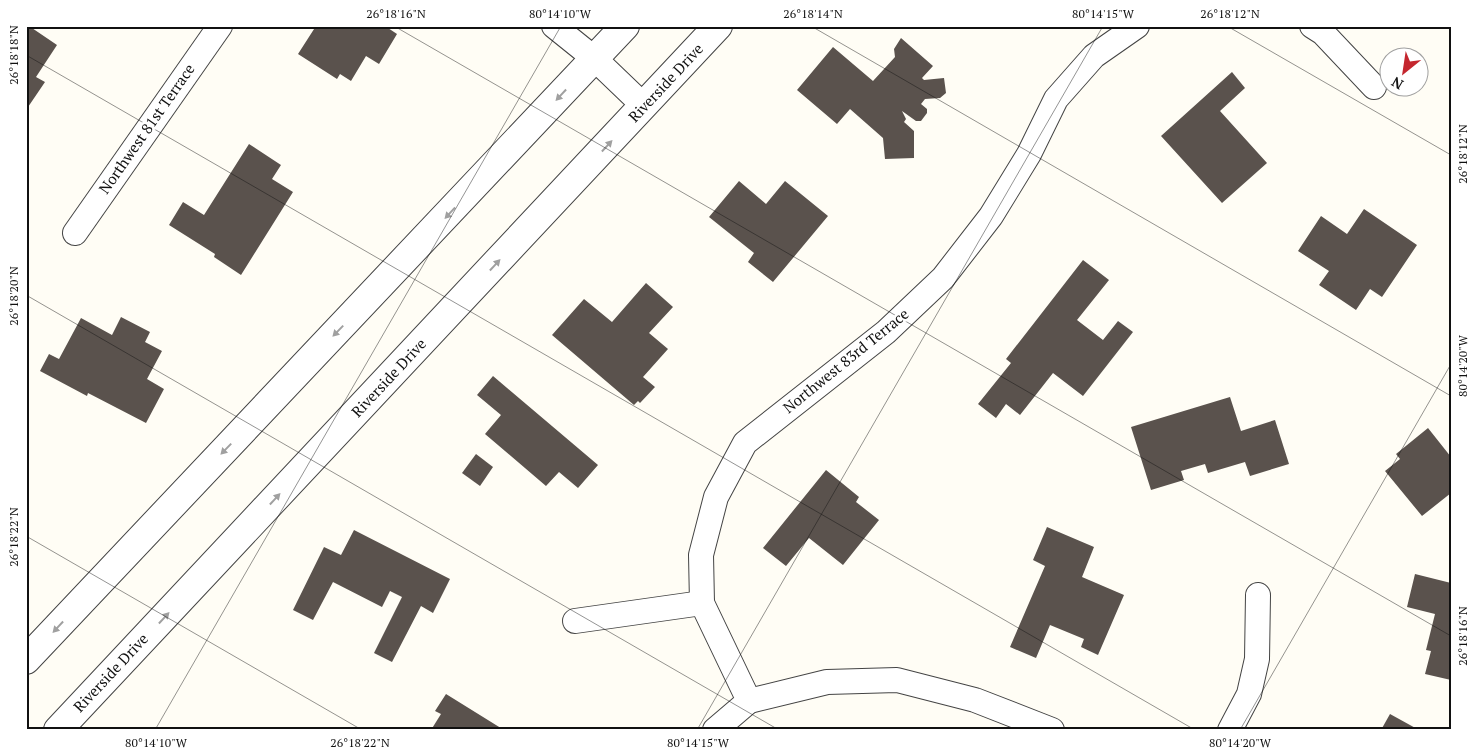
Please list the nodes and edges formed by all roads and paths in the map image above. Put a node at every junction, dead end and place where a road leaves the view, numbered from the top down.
1 (220, 26) edge
2 (554, 26) edge
3 (625, 26) edge
4 (718, 26) edge
5 (1137, 26) edge
6 (1312, 26) edge
7 (595, 59) junction
8 (1374, 87) dead end
9 (644, 106) junction
10 (75, 232) dead end
11 (1258, 595) dead end
12 (702, 603) junction
13 (575, 621) dead end
14 (26, 660) edge
15 (749, 701) junction
16 (58, 730) edge
17 (715, 730) edge
18 (1052, 730) edge
19 (1230, 730) edge

1 - 10 street, Northwest 81st Terrace
2 - 7 street
3 - 7 street
4 - 9 street, Riverside Drive
5 - 12 street, Northwest 83rd Terrace
6 - 8 street
7 - 9 street
7 -> 14 street
16 -> 9 street, Riverside Drive
11 - 19 street
12 - 13 street
12 - 15 street, Northwest 83rd Terrace
15 - 17 street
15 - 18 street

